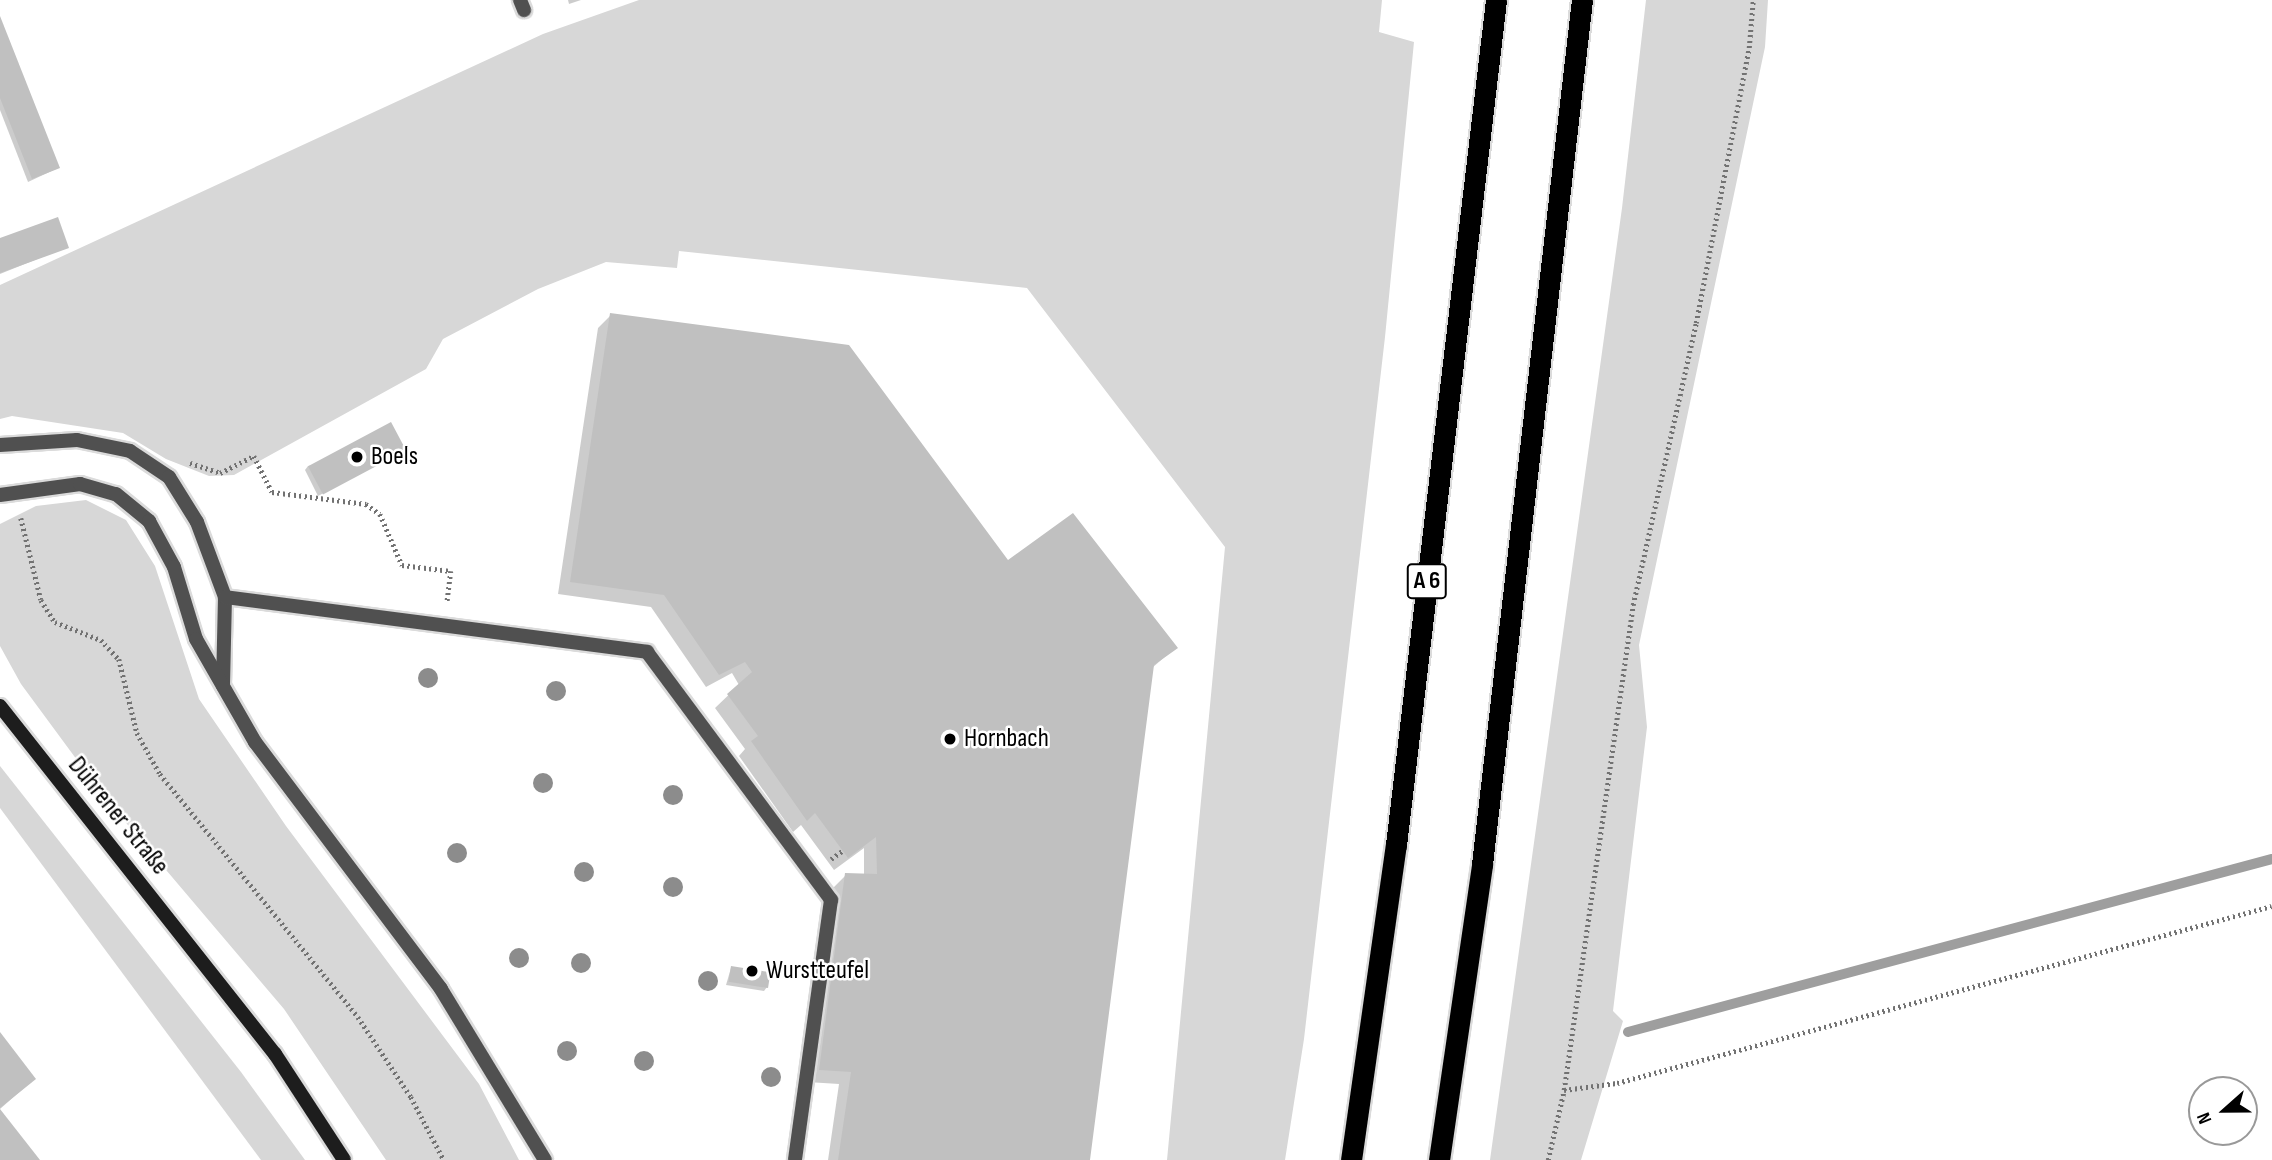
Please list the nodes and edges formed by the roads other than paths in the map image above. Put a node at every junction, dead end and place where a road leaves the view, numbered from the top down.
1 (1496, 0) edge
2 (1582, 0) edge
3 (0, 445) edge
4 (0, 495) edge
5 (225, 597) junction
6 (222, 687) junction
7 (0, 706) edge
8 (344, 1160) edge
9 (545, 1160) edge
10 (795, 1160) edge
11 (1351, 1160) edge
12 (1439, 1160) edge

1 - 11 highway, A 6
2 - 12 highway
3 - 5 lane
4 - 6 lane
5 - 6 lane
5 - 10 lane
6 - 9 lane
7 - 8 main road, Dührener Straße

